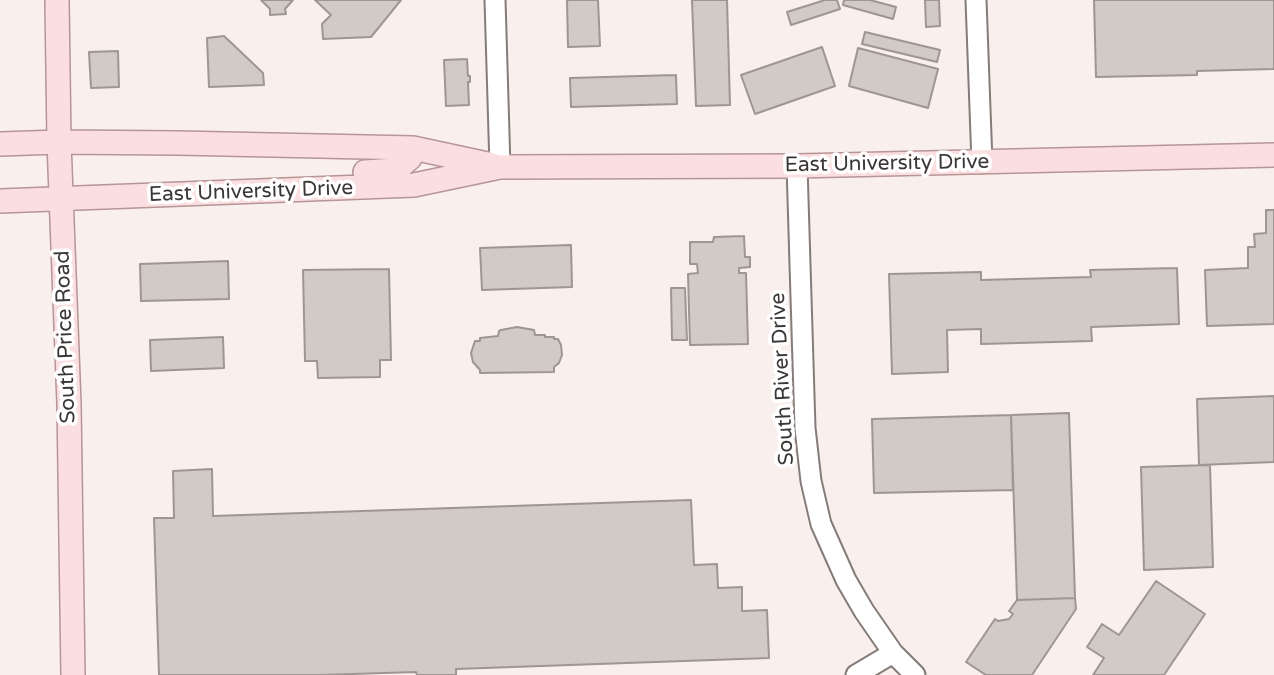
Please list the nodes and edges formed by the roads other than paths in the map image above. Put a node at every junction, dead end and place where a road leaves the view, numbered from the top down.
1 (57, 0) edge
2 (495, 0) edge
3 (976, 0) edge
4 (59, 142) junction
5 (9, 144) edge
6 (413, 148) junction
7 (1274, 155) edge
8 (982, 163) junction
9 (797, 166) junction
10 (500, 167) junction
11 (268, 191) junction
12 (61, 199) junction
13 (10, 201) edge
14 (893, 653) junction
15 (73, 675) edge
16 (856, 675) edge
17 (915, 675) edge

1 - 4 main road, South Price Road
2 - 10 street
3 - 8 street
4 - 5 main road, East University Drive
4 - 6 main road, East University Drive
4 - 12 main road, South Price Road
6 - 10 main road, East University Drive
6 - 11 main road
7 - 8 main road, East University Drive
8 - 9 main road, East University Drive
9 - 10 main road, East University Drive
9 - 14 street, South River Drive
10 - 11 main road, East University Drive
11 - 12 main road, East University Drive
12 - 13 main road, East University Drive
12 - 15 main road, South Price Road
14 - 16 street
14 - 17 street, South River Drive

